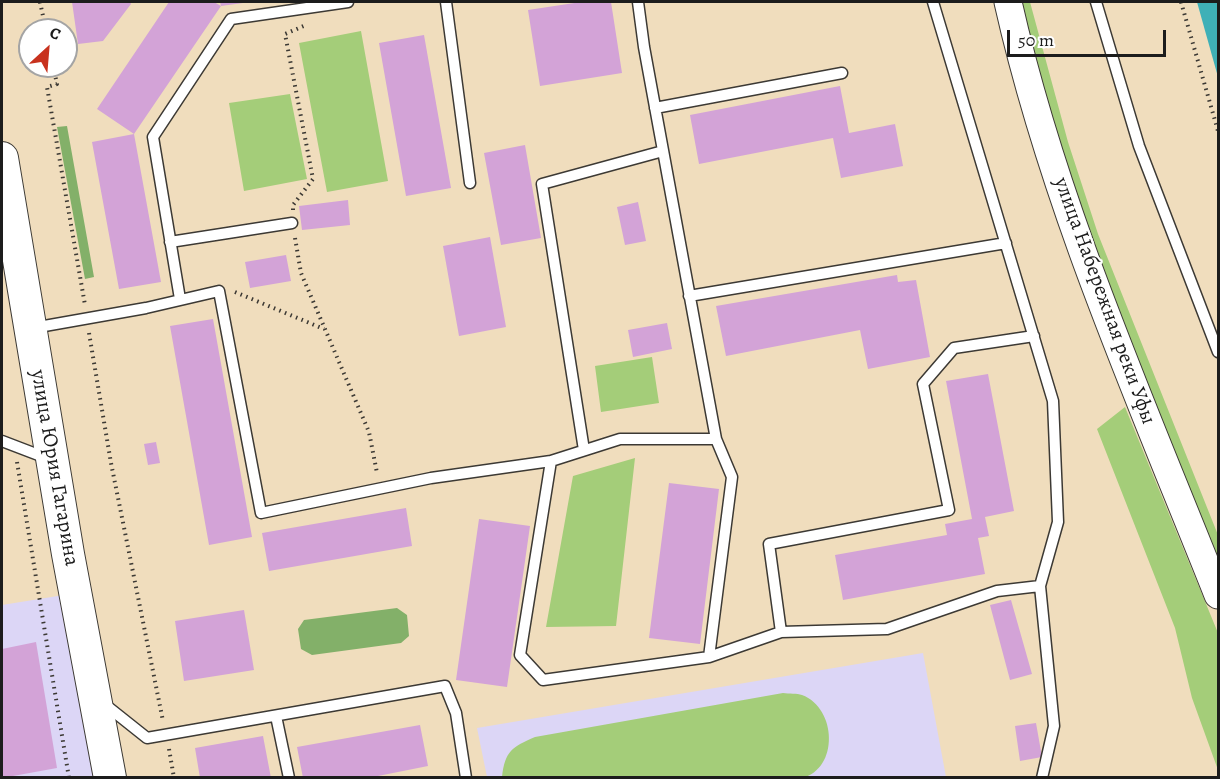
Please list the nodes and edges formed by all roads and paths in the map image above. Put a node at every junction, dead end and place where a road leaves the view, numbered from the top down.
1 (40, 2) edge
2 (348, 2) edge
3 (446, 2) edge
4 (638, 2) edge
5 (933, 2) edge
6 (1008, 2) edge
7 (1096, 2) edge
8 (1181, 2) edge
9 (43, 18) edge
10 (307, 25) dead end
11 (842, 73) dead end
12 (56, 78) edge
13 (655, 108) junction
14 (1218, 131) edge
15 (663, 151) junction
16 (2, 158) edge
17 (470, 183) dead end
18 (292, 223) junction
19 (170, 242) junction
20 (1006, 243) junction
21 (219, 291) junction
22 (689, 296) junction
23 (180, 299) junction
24 (87, 319) junction
25 (30, 328) junction
26 (325, 330) junction
27 (1034, 336) junction
28 (1218, 352) edge
29 (716, 439) junction
30 (2, 441) edge
31 (14, 444) junction
32 (584, 450) junction
33 (52, 461) junction
34 (551, 461) junction
35 (380, 488) junction
36 (1040, 586) junction
37 (1218, 595) edge
38 (781, 632) junction
39 (708, 657) junction
40 (95, 697) junction
41 (276, 716) junction
42 (166, 735) junction
43 (69, 777) edge
44 (110, 777) edge
45 (174, 777) edge
46 (289, 777) edge
47 (466, 777) edge
48 (1041, 777) edge

1 - 9 path
2 - 19 lane
3 - 17 lane
4 - 13 lane
5 - 20 lane
6 - 37 street, улица Набережная реки Уфы
7 - 28 lane
8 - 14 path
10 - 18 path
11 - 13 lane
12 - 24 path
13 - 15 lane
15 - 22 lane
15 - 32 lane
16 - 25 main road, улица Юрия Гагарина
18 - 19 lane
18 - 26 path
19 - 23 lane
20 - 22 lane
20 - 27 lane
21 - 23 lane
21 - 26 path
21 - 35 lane
22 - 29 lane
23 - 24 lane
24 - 25 lane
24 - 42 path
25 - 33 main road, улица Юрия Гагарина
26 - 35 path
27 - 36 lane
27 - 38 lane
29 - 32 lane
29 - 39 lane
30 - 31 lane
31 - 33 lane
31 - 43 path
32 - 34 lane
33 - 40 main road, улица Юрия Гагарина
34 - 35 lane
34 - 39 lane
36 - 38 lane
36 - 48 lane
38 - 39 lane
40 - 42 lane
40 - 44 main road, улица Юрия Гагарина
41 - 42 lane
41 - 46 lane
41 - 47 lane
42 - 45 path

